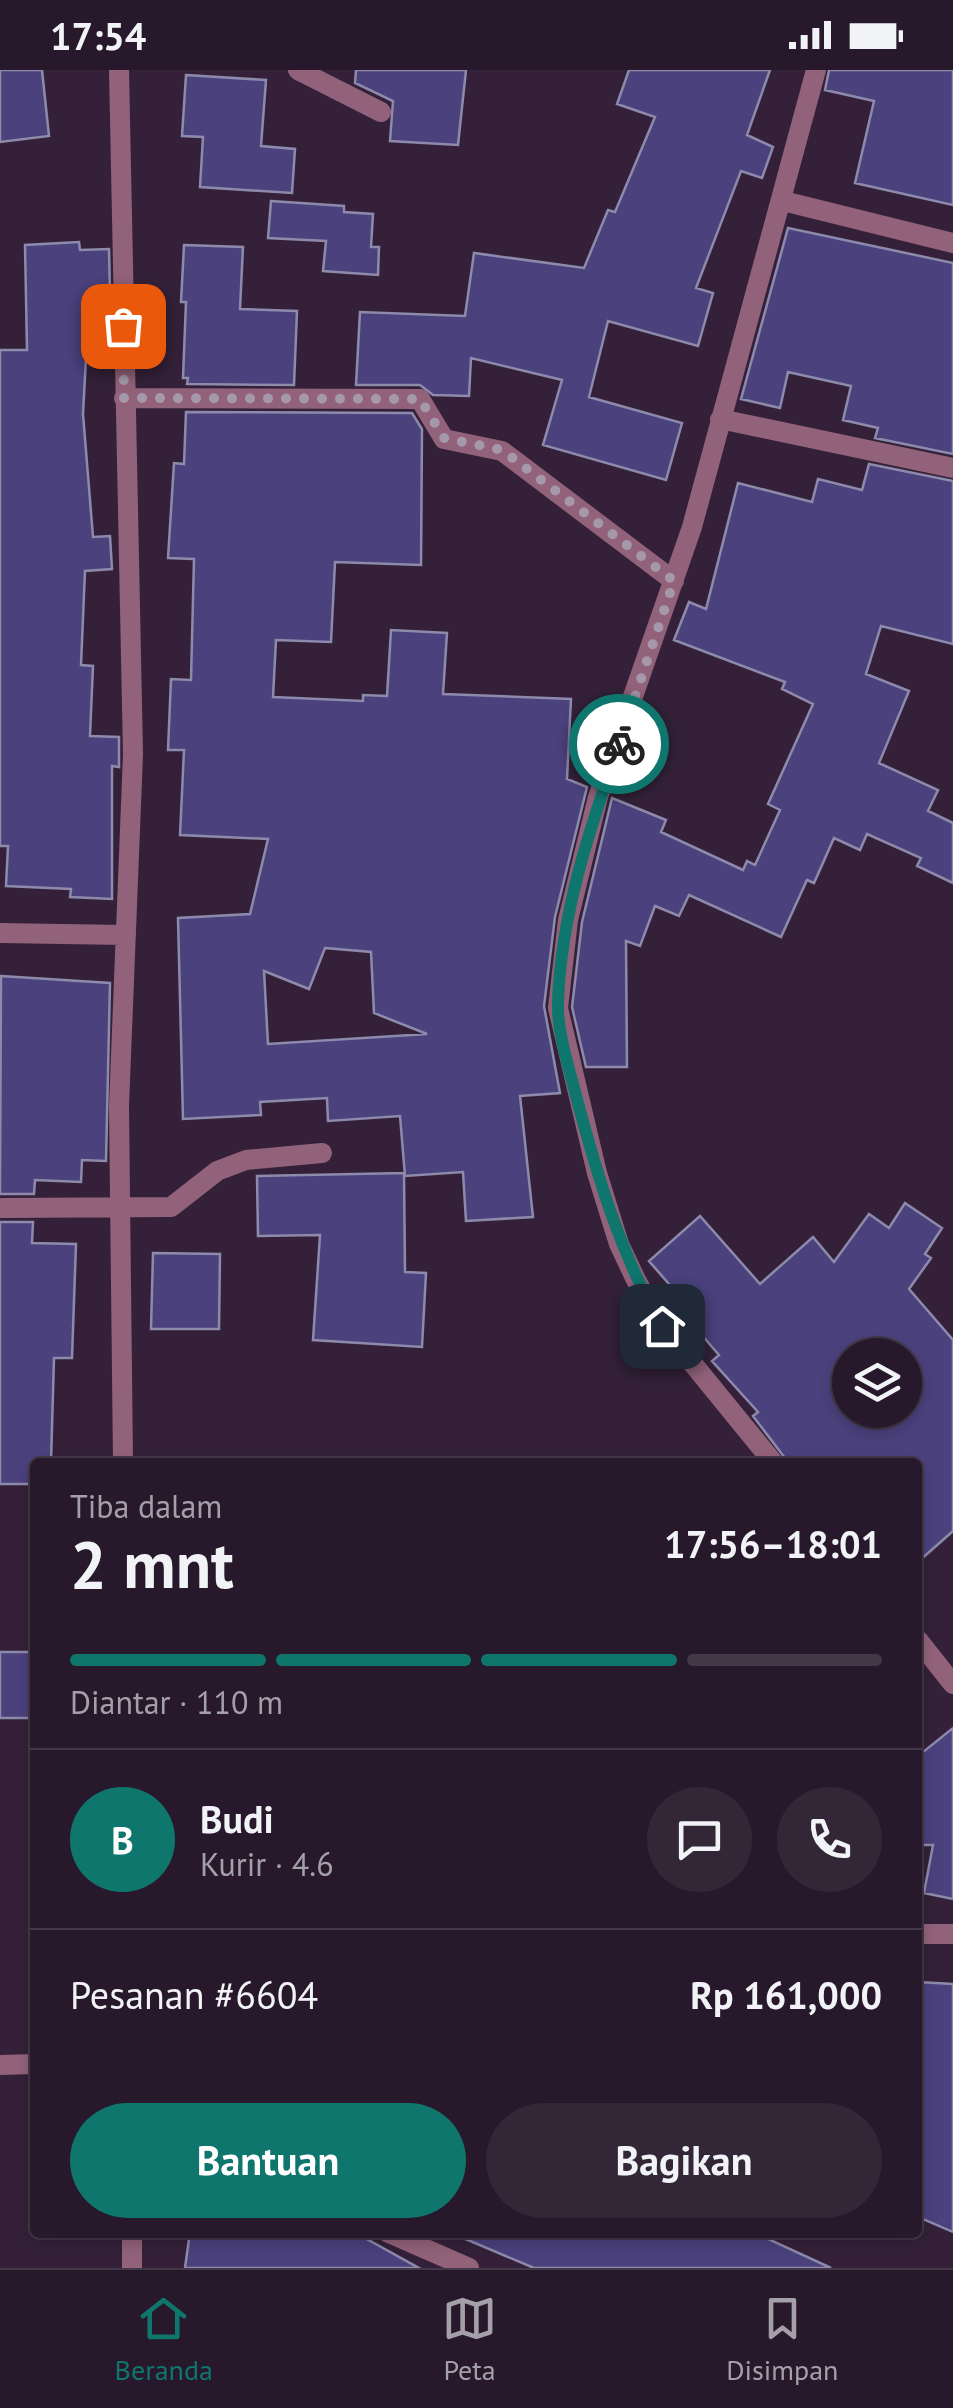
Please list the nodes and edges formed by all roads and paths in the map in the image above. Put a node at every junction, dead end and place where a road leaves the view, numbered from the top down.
1 (120, 70) edge
2 (298, 70) edge
3 (816, 70) edge
4 (382, 112) dead end
5 (784, 201) junction
6 (953, 244) edge
7 (124, 398) junction
8 (720, 420) junction
9 (953, 468) edge
10 (674, 581) junction
11 (0, 933) edge
12 (126, 935) junction
13 (322, 1154) dead end
14 (120, 1206) junction
15 (0, 1208) edge
16 (123, 1458) edge
17 (770, 1458) edge
18 (922, 1645) edge
19 (953, 1684) edge
20 (922, 1934) edge
21 (953, 1934) edge
22 (30, 2064) edge
23 (0, 2065) edge
24 (132, 2238) edge
25 (401, 2238) edge
26 (132, 2268) edge
27 (469, 2268) edge

1 - 7 street
2 - 4 street
3 - 5 street
5 - 6 street
5 - 8 street
7 - 10 street
7 - 12 street
8 - 9 street
8 - 10 street
10 - 17 street
11 - 12 street
12 - 14 street
13 - 14 street
14 - 15 street
14 - 16 street
18 - 19 street
20 - 21 street
22 - 23 street
24 - 26 street
25 - 27 street

